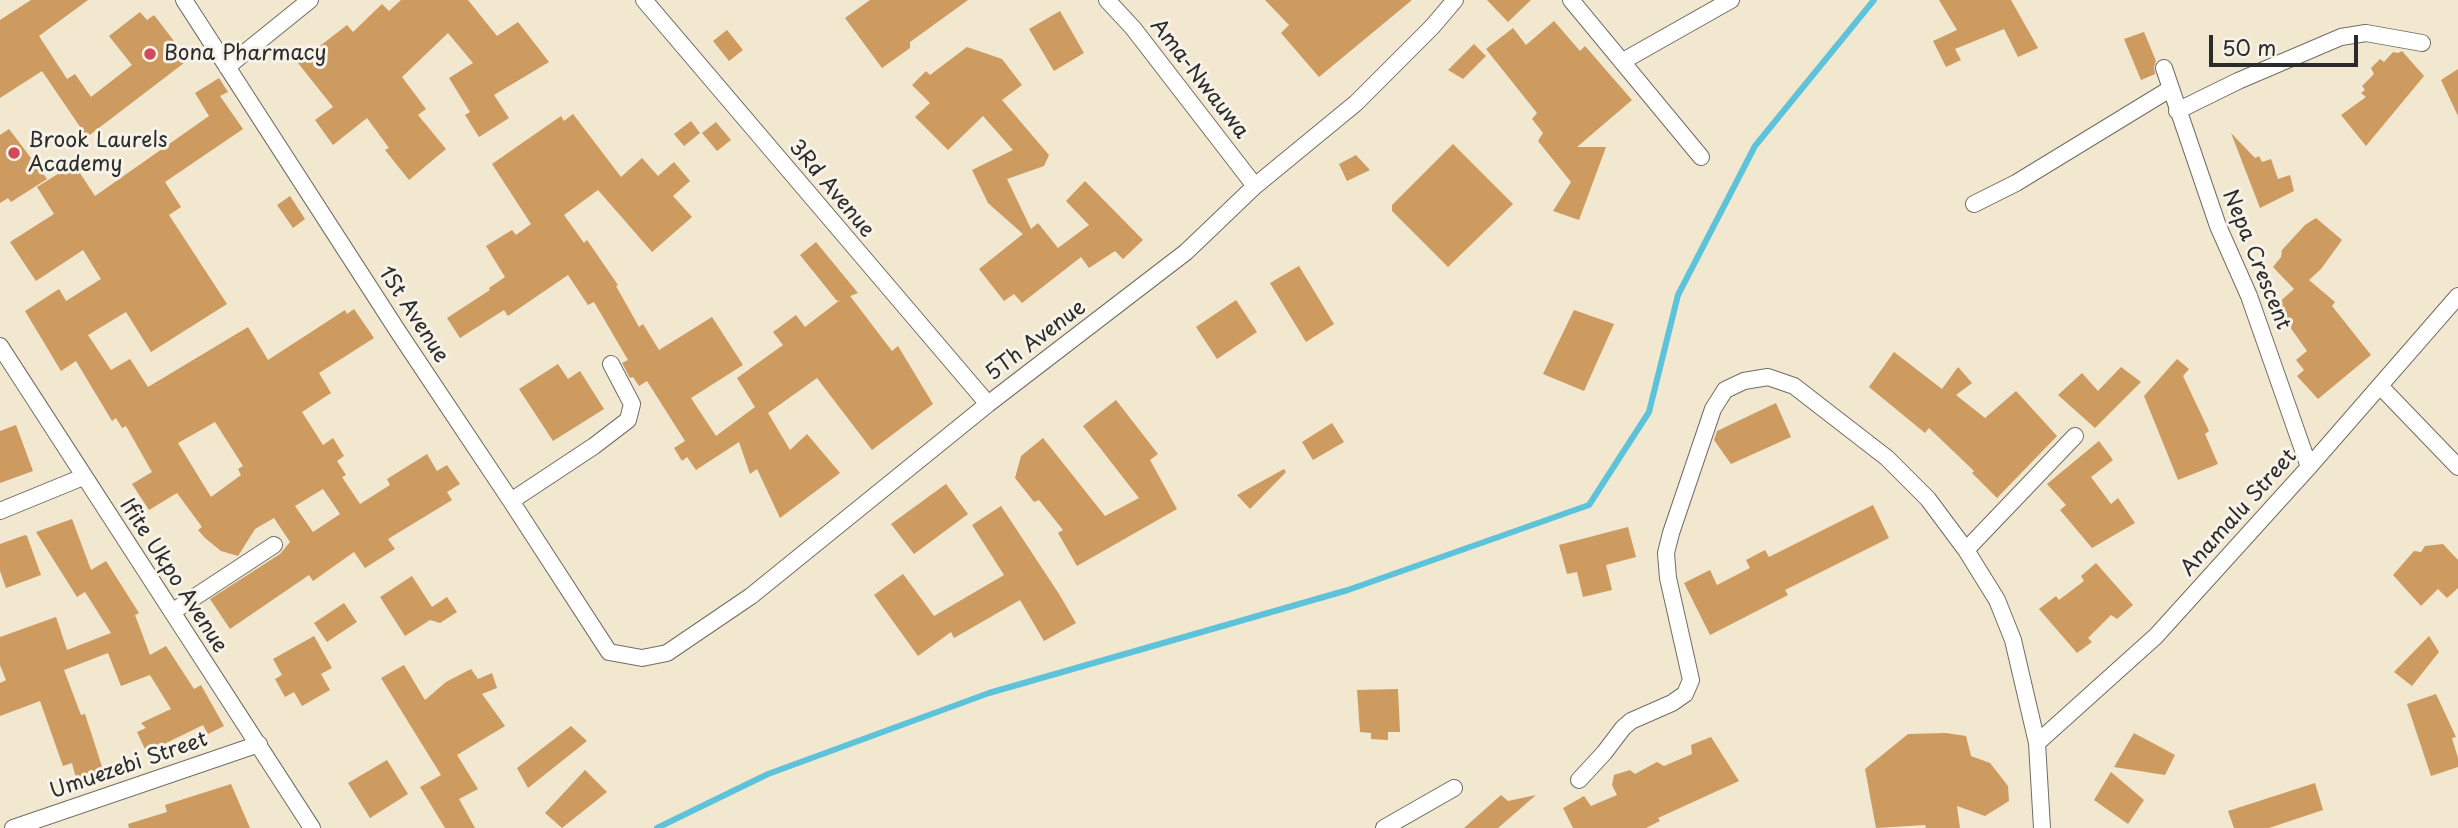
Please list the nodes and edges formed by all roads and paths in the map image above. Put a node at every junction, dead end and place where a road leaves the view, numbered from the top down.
1 (184, 0) edge
2 (310, 0) edge
3 (643, 0) edge
4 (1107, 0) edge
5 (1455, 0) edge
6 (1571, 0) edge
7 (1731, 0) edge
8 (2422, 43) dead end
9 (1623, 61) junction
10 (227, 67) junction
11 (2164, 68) dead end
12 (2170, 89) junction
13 (2177, 111) junction
14 (1701, 157) dead end
15 (1255, 186) junction
16 (1974, 204) dead end
17 (2458, 296) edge
18 (0, 346) edge
19 (611, 365) dead end
20 (2380, 386) junction
21 (988, 404) junction
22 (2075, 436) dead end
23 (2309, 467) junction
24 (2458, 467) edge
25 (83, 477) junction
26 (511, 501) junction
27 (0, 511) edge
28 (274, 545) dead end
29 (1966, 550) junction
30 (172, 612) junction
31 (609, 652) joint
32 (2037, 743) junction
33 (258, 744) junction
34 (1579, 780) dead end
35 (1454, 788) dead end
36 (13, 828) edge
37 (312, 828) edge
38 (1384, 828) edge
39 (2042, 828) edge

1 - 10 street, 1St Avenue
2 - 10 street
3 - 21 street, 3Rd Avenue
4 - 15 street, Ama-Nwauwa
5 - 15 street, 5Th Avenue
6 - 9 street
7 - 9 street
8 - 13 street
9 - 14 street
10 - 26 street, 1St Avenue
11 - 12 street, Nepa Crescent
12 - 13 street, Nepa Crescent
12 - 16 street
13 - 23 street, Nepa Crescent
15 - 21 street, 5Th Avenue
17 - 20 street, Anamalu Street
18 - 25 street, Ifite Ukpo Avenue
19 - 26 street
20 - 23 street, Anamalu Street
20 - 24 street
21 - 31 street, 5Th Avenue
22 - 29 street
23 - 32 street, Anamalu Street
25 - 27 street
25 - 30 street, Ifite Ukpo Avenue
26 - 31 street, 1St Avenue
28 - 30 street
29 - 32 street
29 - 34 street
30 - 33 street, Ifite Ukpo Avenue
32 - 39 street
33 - 36 street, Umuezebi Street
33 - 37 street, Ifite Ukpo Avenue
35 - 38 street

